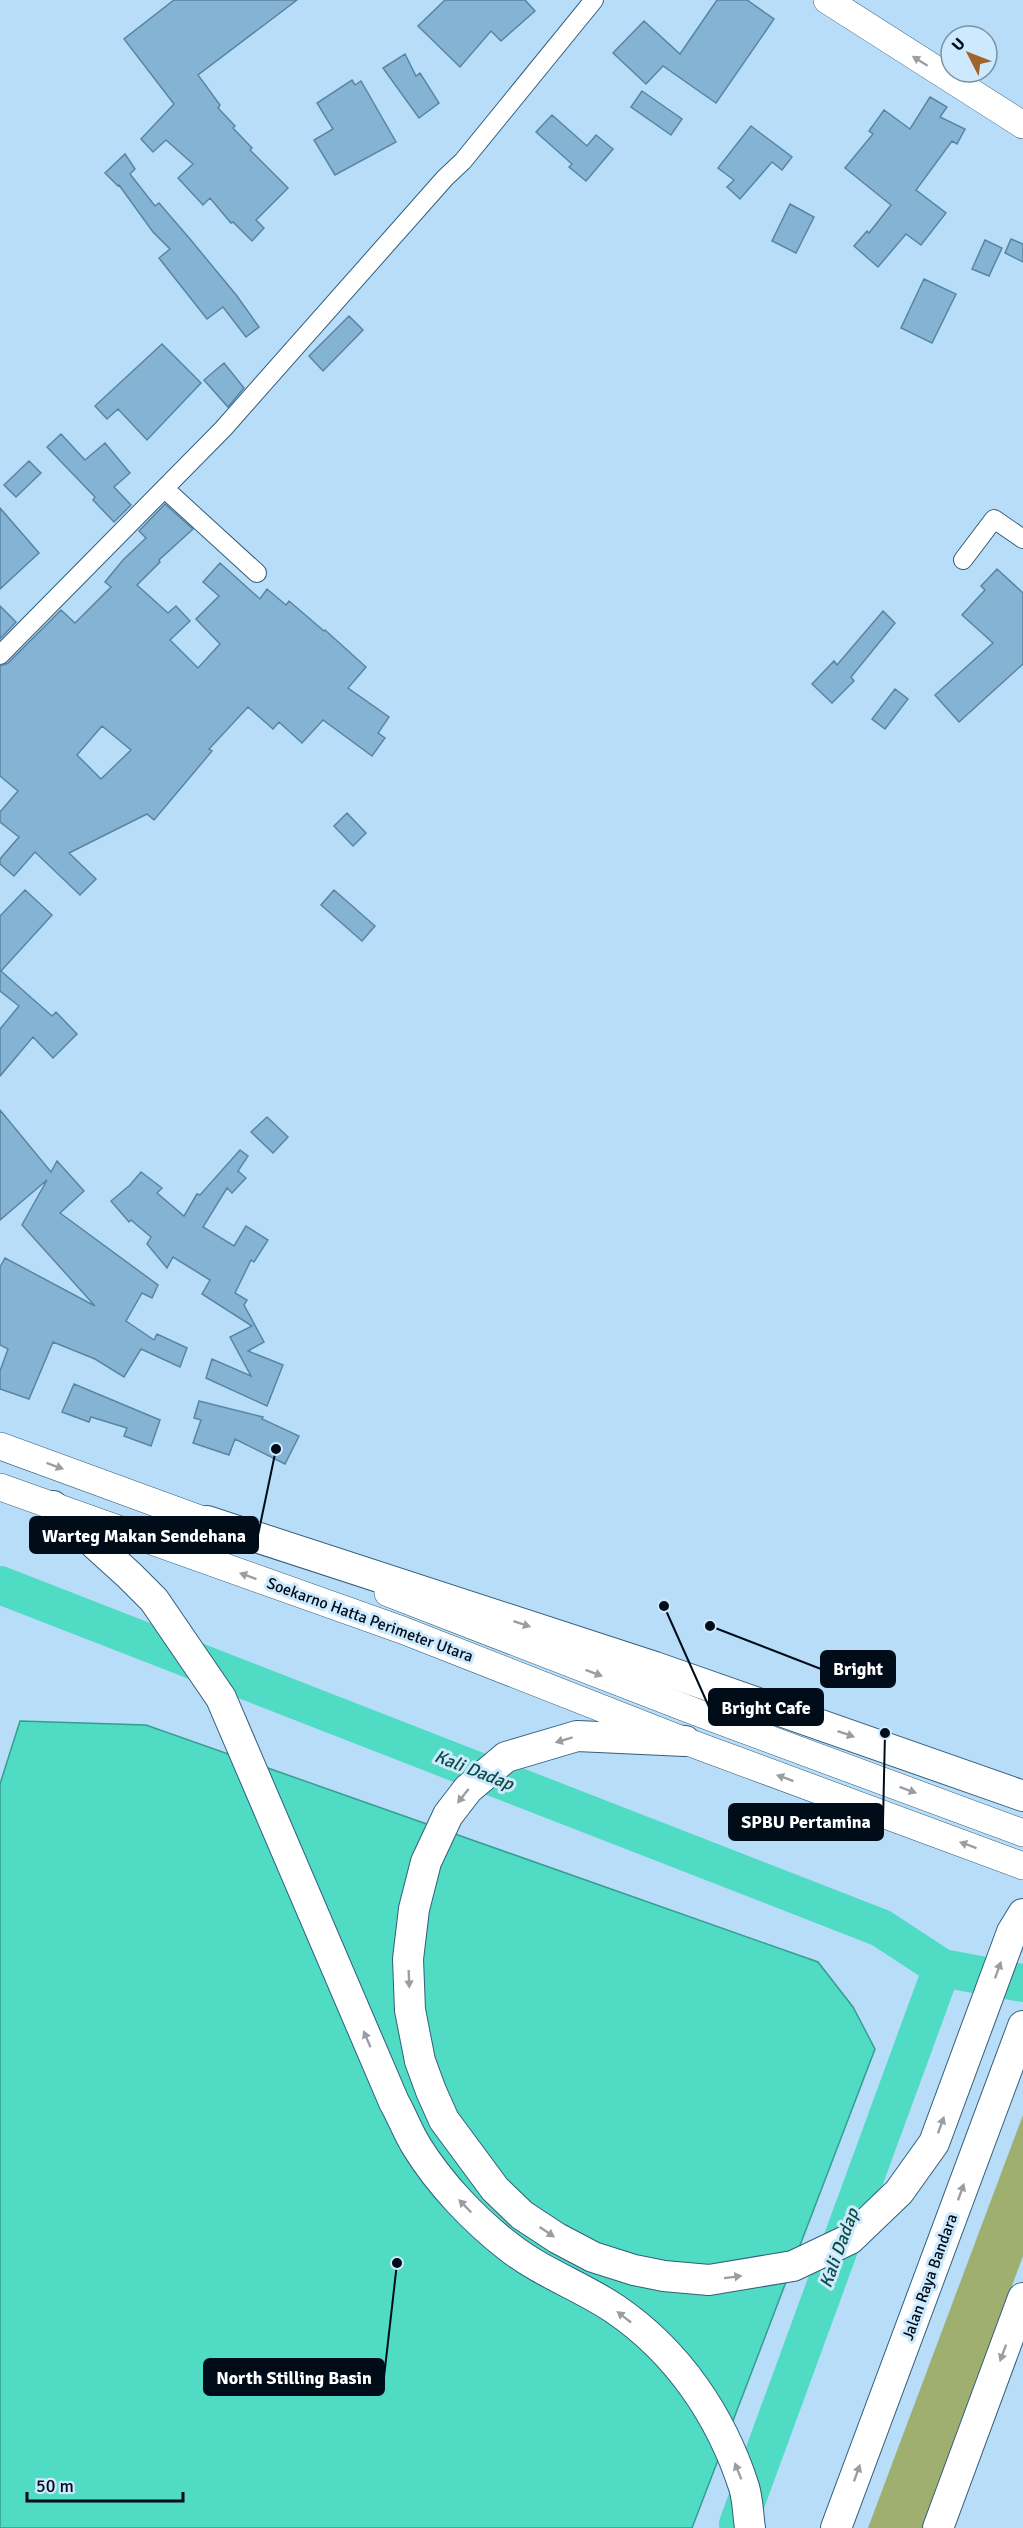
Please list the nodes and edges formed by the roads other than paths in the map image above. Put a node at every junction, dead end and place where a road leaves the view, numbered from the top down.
1 (594, 0) edge
2 (827, 0) edge
3 (1023, 125) edge
4 (165, 489) junction
5 (1023, 539) edge
6 (963, 560) dead end
7 (257, 573) dead end
8 (0, 655) edge
9 (0, 1446) edge
10 (0, 1487) edge
11 (53, 1506) junction
12 (207, 1521) junction
13 (685, 1741) junction
14 (1023, 1796) edge
15 (1023, 1833) edge
16 (1023, 1866) edge
17 (1017, 1923) edge
18 (1023, 2026) edge
19 (1023, 2298) edge
20 (750, 2528) edge
21 (836, 2528) edge
22 (938, 2528) edge

1 - 4 street
3 -> 2 main road
4 - 7 street
4 - 8 street
5 - 6 street
9 -> 12 main road
10 - 11 main road, Soekarno Hatta Perimeter Utara
13 -> 11 main road, Soekarno Hatta Perimeter Utara
20 -> 11 main road
12 -> 14 main road
12 -> 15 main road
16 -> 13 main road, Soekarno Hatta Perimeter Utara
13 -> 17 main road
21 -> 18 main road, Jalan Raya Bandara
19 -> 22 main road

